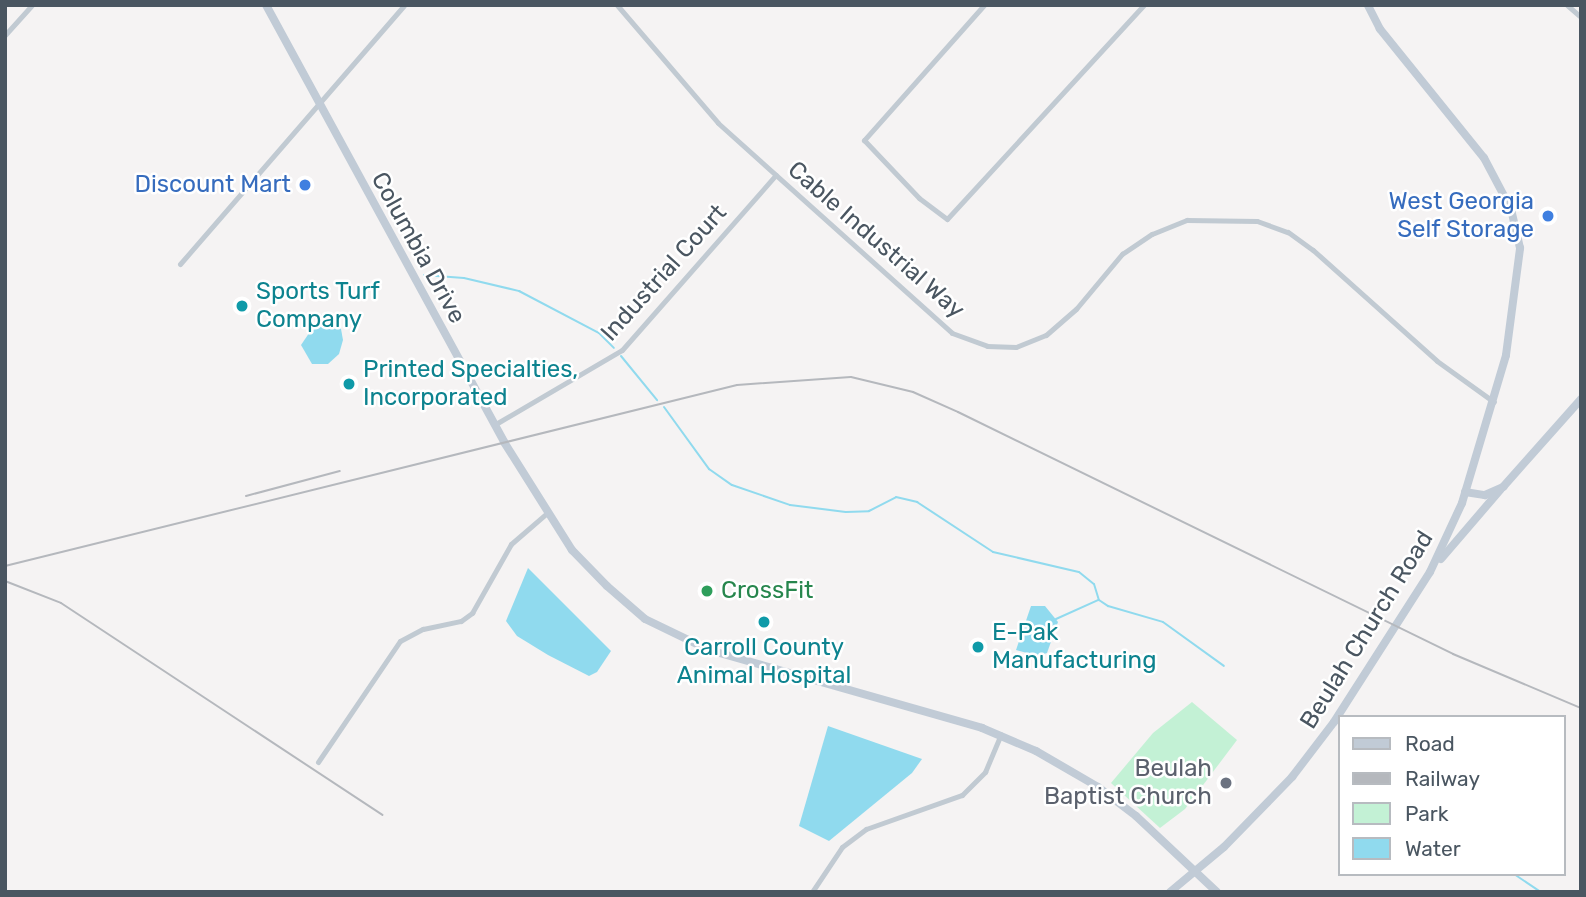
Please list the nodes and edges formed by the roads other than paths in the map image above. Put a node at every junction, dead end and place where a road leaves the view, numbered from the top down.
1 (32, 5) edge
2 (266, 5) edge
3 (404, 5) edge
4 (617, 5) edge
5 (984, 5) edge
6 (1144, 5) edge
7 (1368, 5) edge
8 (1567, 5) edge
9 (1581, 17) edge
10 (5, 35) edge
11 (318, 103) junction
12 (776, 175) junction
13 (180, 264) dead end
14 (1581, 399) edge
15 (1494, 401) junction
16 (494, 425) junction
17 (1503, 487) junction
18 (1465, 492) junction
19 (547, 513) junction
20 (1430, 572) junction
21 (1001, 734) junction
22 (318, 762) dead end
23 (1196, 872) junction
24 (811, 892) edge
25 (1170, 892) edge
26 (1217, 892) edge

1 - 10 street
2 - 11 main road, Columbia Drive
3 - 11 street
4 - 12 street, Cable Industrial Way
5 - 6 street
7 - 15 main road, Beulah Church Road
8 - 9 street
11 - 13 street
11 - 16 main road, Columbia Drive
12 - 15 street, Cable Industrial Way
12 - 16 street, Industrial Court
14 - 17 main road
15 - 18 main road, Beulah Church Road
16 - 19 main road, Columbia Drive
17 - 18 main road
17 - 20 main road
18 - 20 main road, Beulah Church Road
19 - 21 main road, Columbia Drive
19 - 22 street
20 - 23 main road, Beulah Church Road
21 - 23 main road, Columbia Drive
21 - 24 street
23 - 25 main road, Beulah Church Road
23 - 26 main road, Columbia Drive

